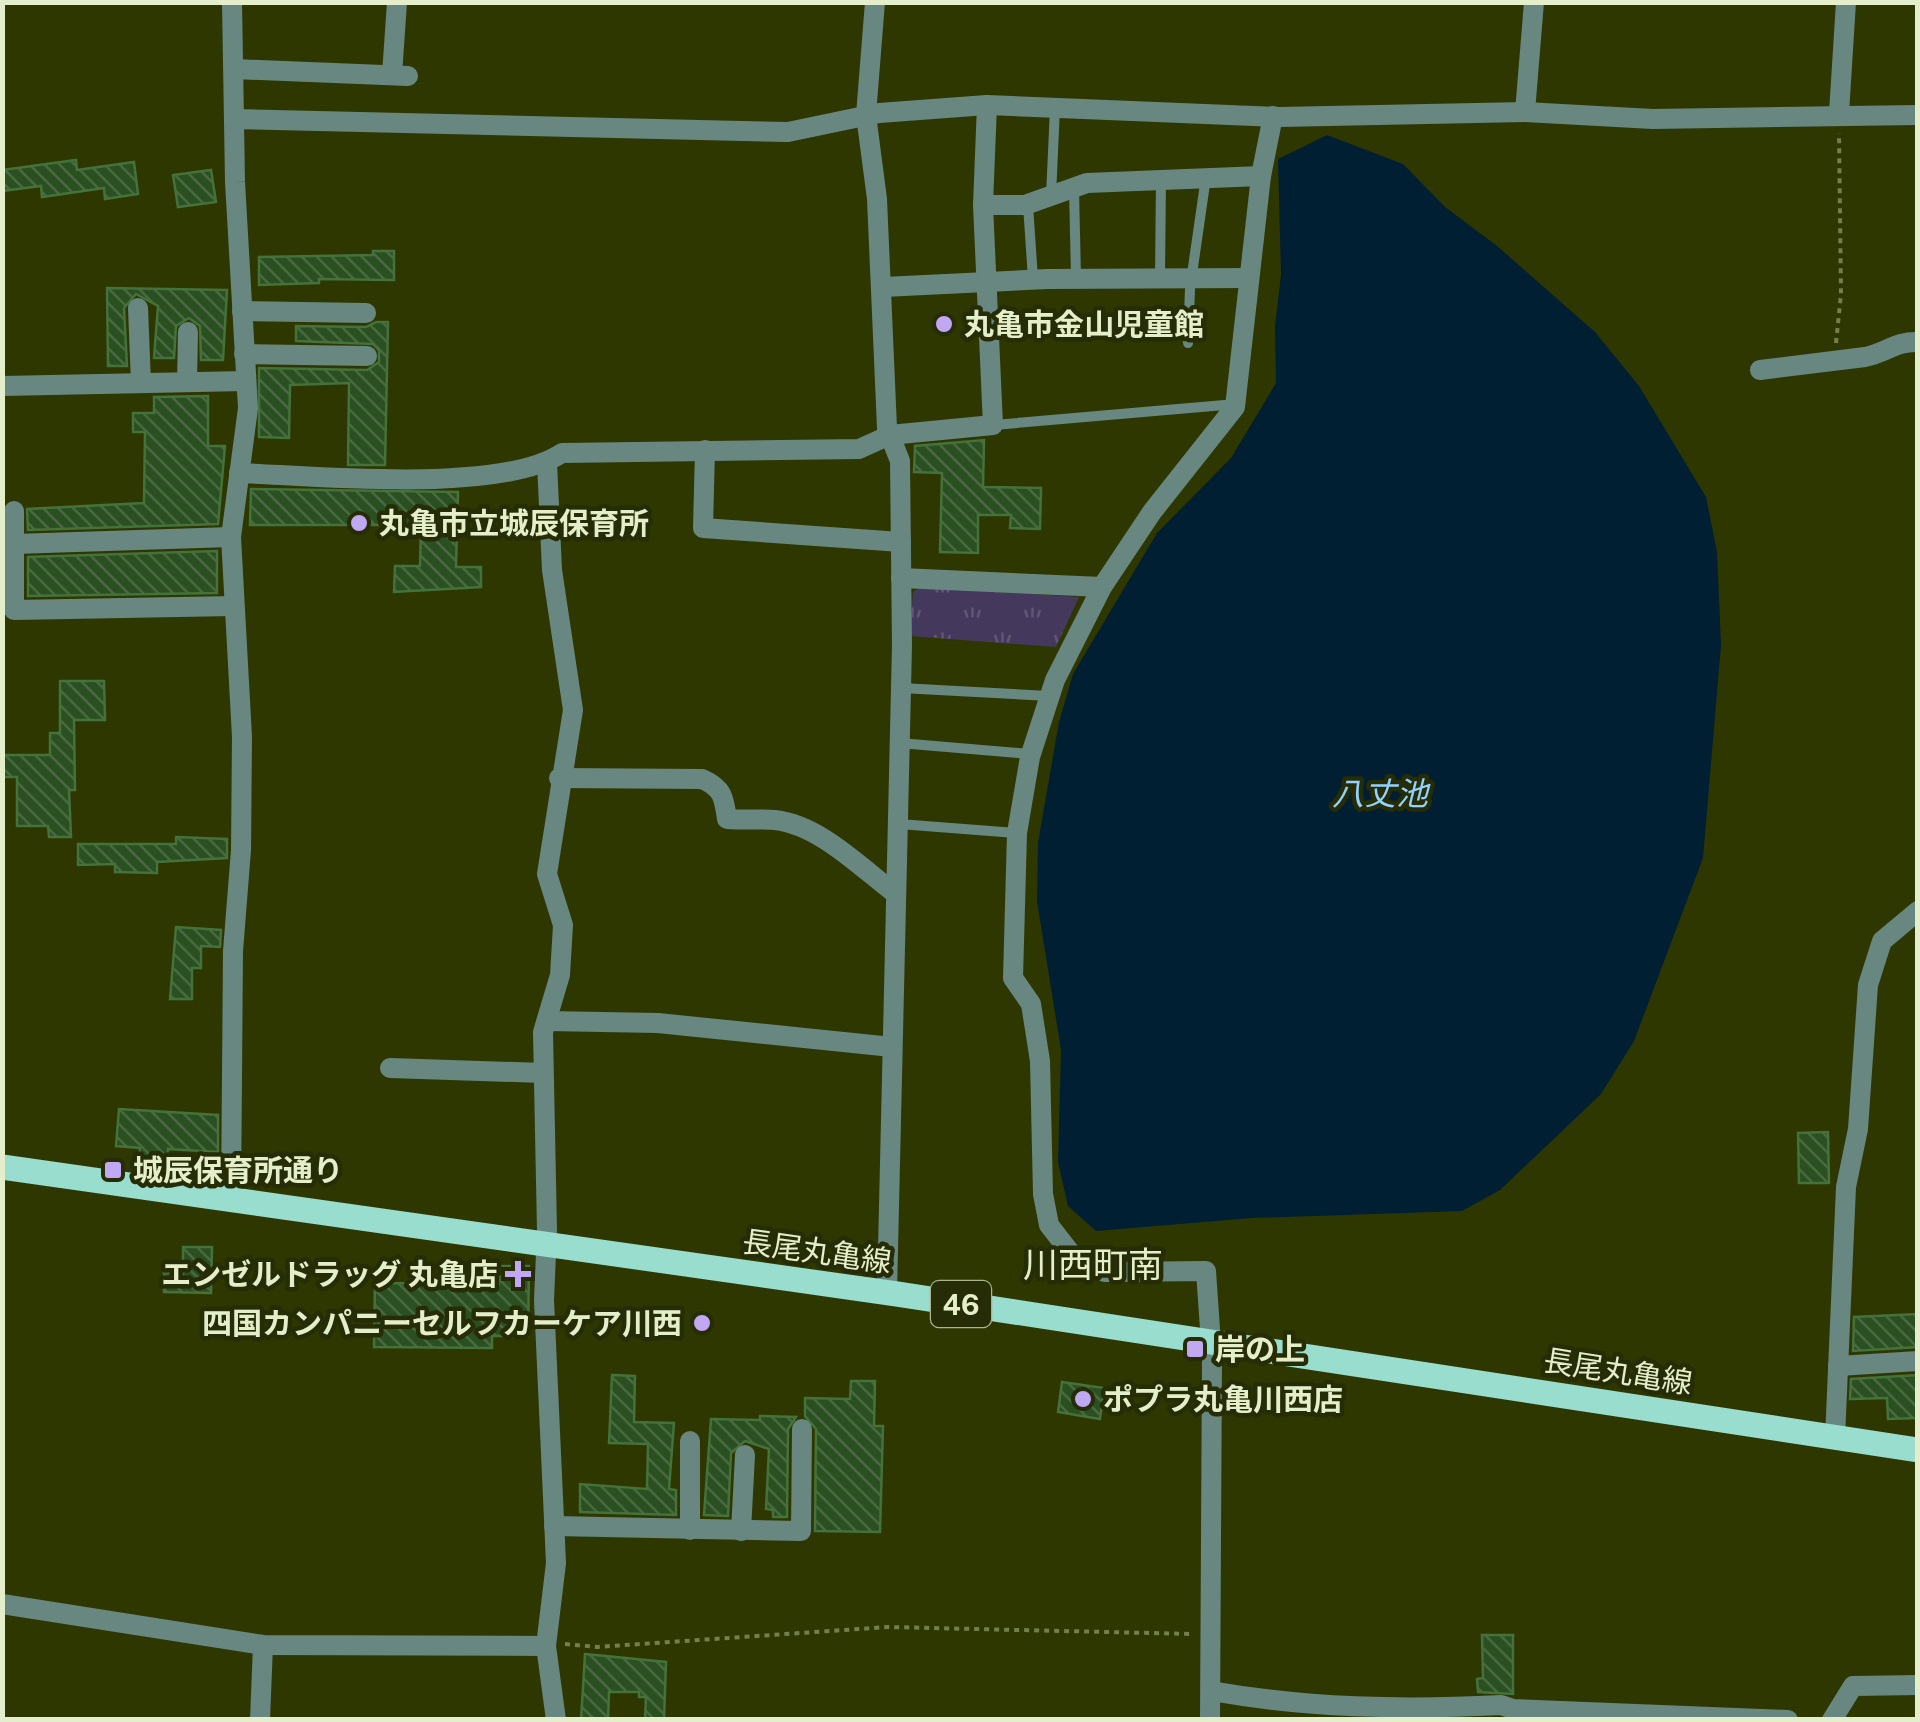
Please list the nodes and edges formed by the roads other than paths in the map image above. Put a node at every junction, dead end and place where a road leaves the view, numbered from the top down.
1 (232, 2) edge
2 (397, 2) edge
3 (875, 2) edge
4 (1534, 2) edge
5 (1846, 2) edge
6 (234, 69) junction
7 (987, 105) junction
8 (1056, 107) junction
9 (1525, 112) junction
10 (1839, 114) junction
11 (866, 115) junction
12 (1918, 115) edge
13 (1273, 116) junction
14 (234, 119) junction
15 (1260, 176) junction
16 (1206, 177) junction
17 (1161, 178) junction
18 (1074, 188) junction
19 (1051, 198) junction
20 (1028, 204) junction
21 (983, 205) junction
22 (1160, 278) junction
23 (1192, 278) junction
24 (1248, 278) junction
25 (1076, 279) junction
26 (1033, 280) junction
27 (986, 282) junction
28 (883, 287) junction
29 (138, 308) dead end
30 (242, 311) junction
31 (366, 313) dead end
32 (188, 332) dead end
33 (1918, 342) edge
34 (1188, 343) dead end
35 (244, 354) junction
36 (367, 356) dead end
37 (1760, 370) dead end
38 (246, 380) junction
39 (187, 382) junction
40 (142, 383) junction
41 (2, 386) edge
42 (1236, 404) junction
43 (992, 425) junction
44 (890, 435) junction
45 (705, 450) junction
46 (547, 463) junction
47 (239, 473) junction
48 (14, 511) dead end
49 (231, 537) junction
50 (901, 542) junction
51 (14, 544) junction
52 (901, 578) junction
53 (1102, 587) junction
54 (234, 606) junction
55 (900, 688) junction
56 (1050, 696) junction
57 (899, 743) junction
58 (1031, 754) junction
59 (559, 778) junction
60 (897, 824) junction
61 (1017, 834) junction
62 (896, 894) junction
63 (1918, 911) edge
64 (547, 1021) junction
65 (892, 1047) junction
66 (390, 1068) dead end
67 (543, 1073) junction
68 (2, 1167) edge
69 (232, 1198) junction
70 (546, 1246) junction
71 (887, 1293) junction
72 (1211, 1345) junction
73 (1918, 1361) edge
74 (1838, 1366) junction
75 (802, 1429) dead end
76 (1835, 1438) junction
77 (690, 1441) dead end
78 (1918, 1450) edge
79 (745, 1456) dead end
80 (554, 1526) junction
81 (690, 1530) junction
82 (741, 1531) junction
83 (2, 1604) edge
84 (263, 1646) junction
85 (546, 1646) junction
86 (1918, 1685) edge
87 (1210, 1691) junction
88 (260, 1720) edge
89 (556, 1720) edge
90 (1210, 1720) edge
91 (1788, 1720) edge
92 (1829, 1720) edge

1 - 6 street
2 - 6 street
3 - 11 street
4 - 9 street
5 - 10 street
6 - 14 street
7 - 8 street
7 - 11 street
7 - 21 street
8 - 13 street
8 - 19 lane
9 - 10 street
9 - 13 street
10 - 12 street
11 - 14 street
11 - 28 street
13 - 15 street
14 - 30 street
15 - 16 street
15 - 24 street
16 - 17 street
16 - 23 lane
17 - 18 street
17 - 22 lane
18 - 19 street
18 - 25 lane
19 - 20 street
20 - 21 street
20 - 26 lane
21 - 27 street
22 - 23 street
22 - 25 street
23 - 24 street
23 - 34 lane
24 - 42 street
25 - 26 street
26 - 27 street
27 - 28 street
27 - 43 street
28 - 44 street
29 - 40 street
30 - 31 street
30 - 35 street
32 - 39 street
33 - 37 street
35 - 36 street
35 - 38 street
38 - 39 street
38 - 47 street
39 - 40 street
40 - 41 street
42 - 43 lane
42 - 53 street
43 - 44 street
44 - 45 street
44 - 50 street
45 - 46 street
45 - 50 street
46 - 47 street
46 - 59 street
47 - 49 street
48 - 51 street
49 - 51 street
49 - 54 street
50 - 52 street
51 - 54 street
52 - 53 street
52 - 55 street
53 - 56 street
54 - 69 street
55 - 56 lane
55 - 57 street
56 - 58 street
57 - 58 lane
57 - 60 street
58 - 61 street
59 - 62 street
59 - 64 street
60 - 61 lane
60 - 62 street
61 - 72 street
62 - 65 street
63 - 74 street
64 - 65 street
64 - 67 street
65 - 71 street
66 - 67 street
67 - 70 street
68 - 69 main road, 長尾丸亀線 / 46
69 - 70 main road, 長尾丸亀線 / 46
70 - 71 main road, 長尾丸亀線 / 46
70 - 80 street
71 - 72 main road, 長尾丸亀線 / 46
72 - 76 main road, 長尾丸亀線 / 46
72 - 87 street
73 - 74 street
74 - 76 street
75 - 82 street
76 - 78 main road, 長尾丸亀線 / 46
77 - 81 street
79 - 82 street
80 - 81 street
80 - 85 street
81 - 82 street
83 - 84 street
84 - 85 street
84 - 88 street
85 - 89 street
86 - 92 street
87 - 90 street
87 - 91 street

